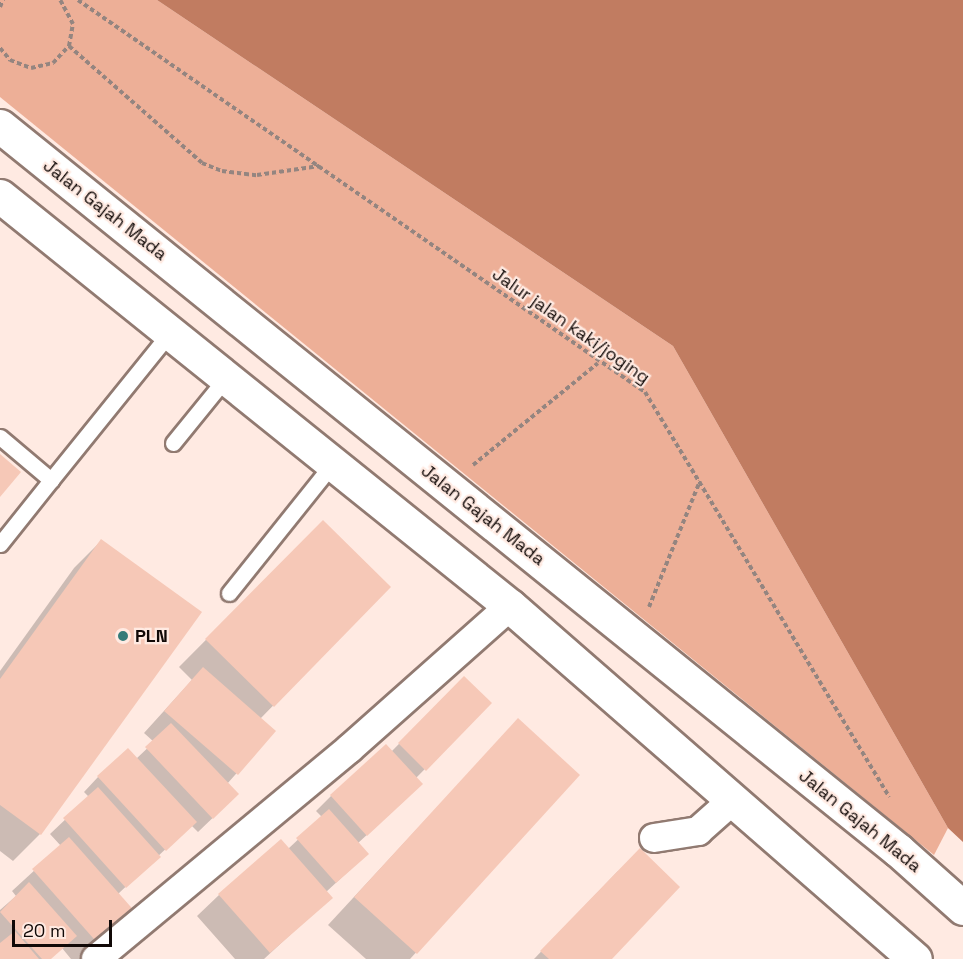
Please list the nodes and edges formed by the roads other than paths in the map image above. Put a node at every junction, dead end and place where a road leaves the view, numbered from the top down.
1 (0, 126) edge
2 (0, 196) edge
3 (168, 335) junction
4 (225, 379) junction
5 (0, 437) edge
6 (173, 443) dead end
7 (334, 462) junction
8 (51, 480) junction
9 (0, 543) edge
10 (229, 593) dead end
11 (510, 606) junction
12 (733, 800) junction
13 (654, 838) dead end
14 (963, 908) edge
15 (96, 959) edge
16 (915, 959) edge

1 - 14 highway, Jalan Gajah Mada
2 - 3 highway
3 - 4 highway
3 - 8 lane
4 - 6 lane
4 - 7 highway
5 - 8 lane
7 - 10 lane
7 - 11 highway
8 - 9 lane
11 - 12 highway
11 - 15 street
12 - 13 street
12 - 16 highway

